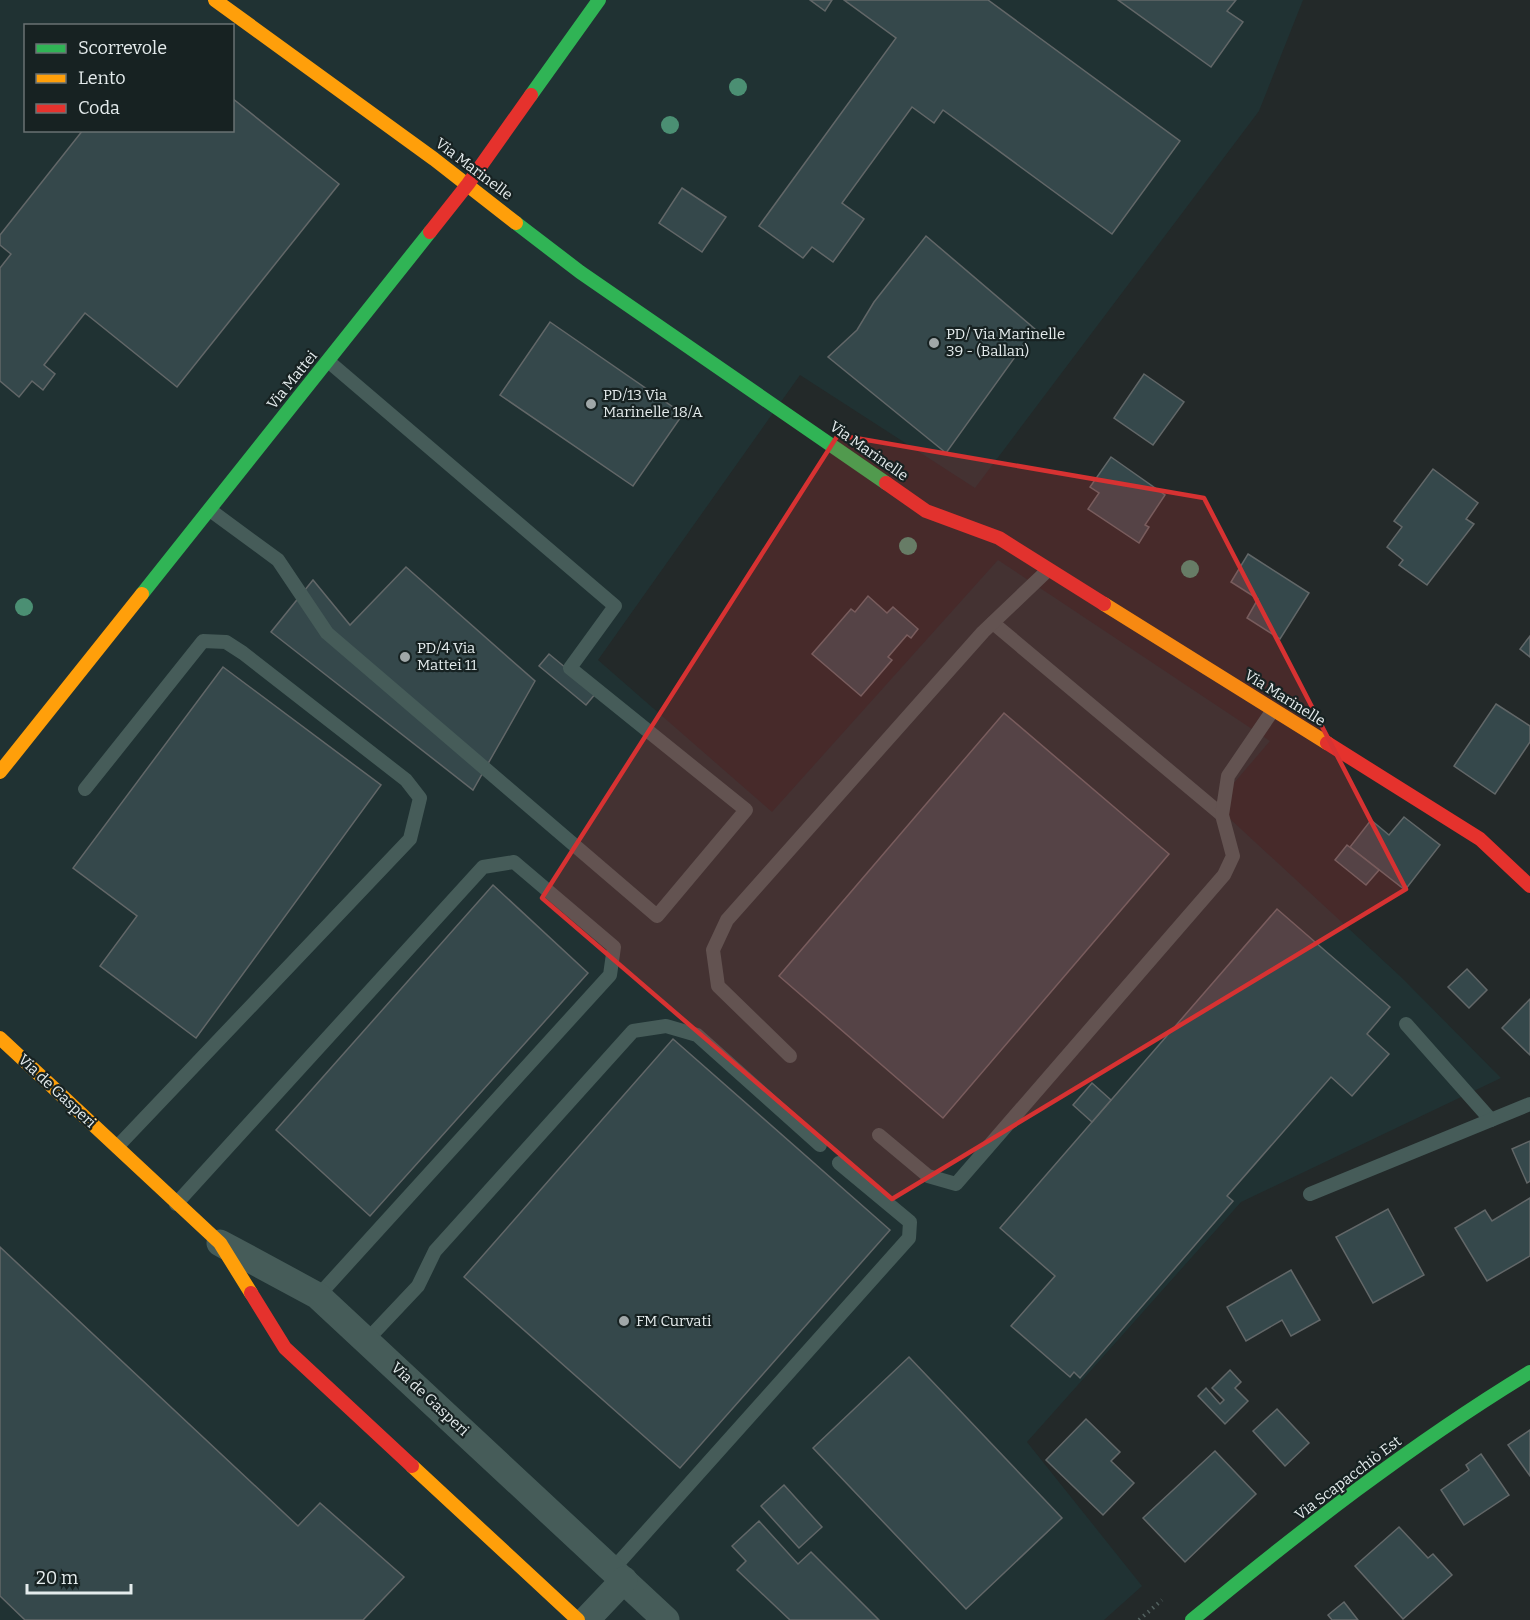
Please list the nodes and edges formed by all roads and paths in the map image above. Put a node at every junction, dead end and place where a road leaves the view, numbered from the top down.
1 (215, 0) edge
2 (599, 0) edge
3 (468, 184) junction
4 (328, 361) junction
5 (210, 510) junction
6 (1048, 570) junction
7 (993, 623) junction
8 (1273, 710) junction
9 (0, 772) edge
10 (85, 789) dead end
11 (1222, 815) junction
12 (1530, 886) edge
13 (1407, 1024) dead end
14 (0, 1038) edge
15 (790, 1056) dead end
16 (1530, 1104) edge
17 (1491, 1120) junction
18 (879, 1135) dead end
19 (820, 1145) dead end
20 (117, 1147) junction
21 (839, 1163) dead end
22 (1310, 1194) dead end
23 (176, 1203) junction
24 (220, 1243) junction
25 (318, 1296) junction
26 (367, 1340) junction
27 (1530, 1372) edge
28 (619, 1574) junction
29 (578, 1620) edge
30 (586, 1620) edge
31 (666, 1620) edge
32 (1192, 1620) edge

1 - 3 street, Via Marinelle
2 - 3 street, Via Mattei
3 - 4 street, Via Mattei
3 - 6 street, Via Marinelle
4 - 5 street, Via Mattei
4 - 5 lane
5 - 9 street, Via Mattei
6 - 7 lane
6 - 8 street, Via Marinelle
7 - 11 lane
7 - 15 lane
8 - 11 lane
8 - 12 street, Via Marinelle
10 - 20 lane
11 - 18 lane
13 - 17 lane
14 - 20 street, Via de Gasperi
16 - 17 lane
17 - 22 lane
19 - 26 lane
20 - 23 street, Via de Gasperi
21 - 28 lane
23 - 24 street, Via de Gasperi
23 - 25 lane
24 - 25 street, Via de Gasperi
24 - 29 street, Via de Gasperi
25 - 26 street, Via de Gasperi
26 - 28 street, Via de Gasperi
27 - 32 street, Via Scapacchiò Est
28 - 30 street
28 - 31 street, Via de Gasperi

